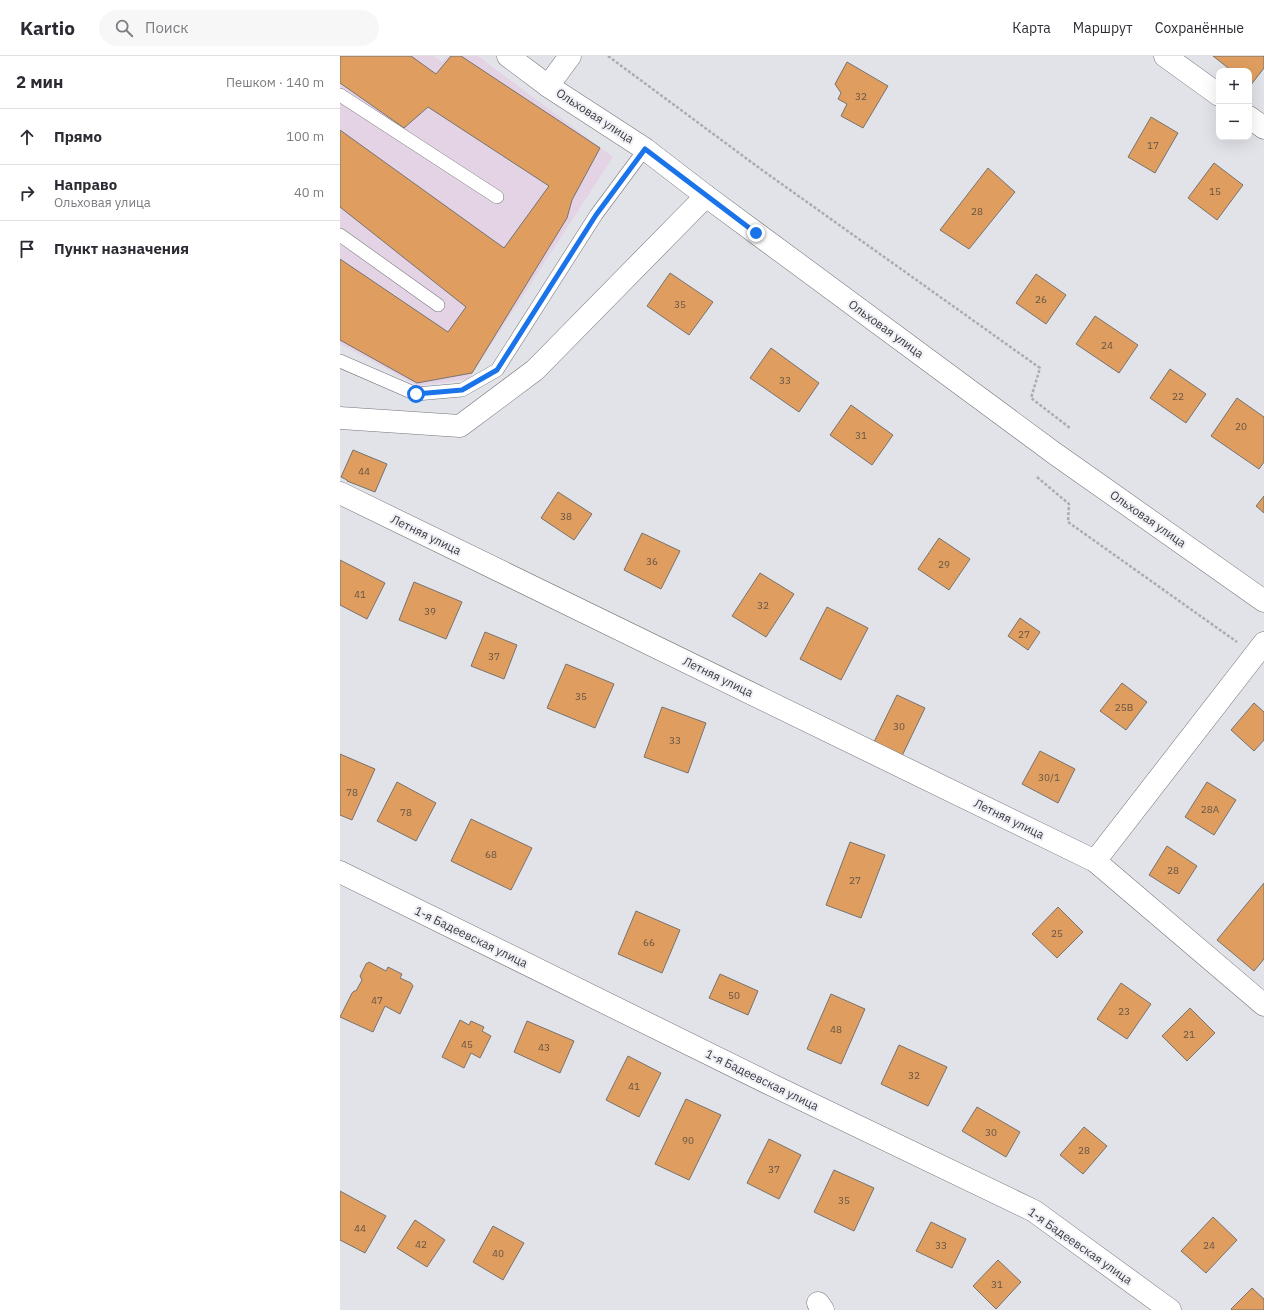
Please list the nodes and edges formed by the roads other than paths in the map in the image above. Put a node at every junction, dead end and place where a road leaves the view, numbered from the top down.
1 (508, 56) edge
2 (570, 56) edge
3 (1165, 56) edge
4 (548, 86) junction
5 (1216, 93) edge
6 (340, 95) edge
7 (1252, 119) edge
8 (1264, 128) edge
9 (645, 149) junction
10 (706, 196) junction
11 (497, 197) dead end
12 (340, 235) edge
13 (438, 305) dead end
14 (340, 361) edge
15 (340, 418) edge
16 (340, 493) edge
17 (1264, 601) edge
18 (1260, 649) edge
19 (1095, 861) junction
20 (340, 872) edge
21 (1264, 1005) edge
22 (1170, 1310) edge

1 - 4 street, Ольховая улица
2 - 4 street
3 - 5 street
4 - 9 street, Ольховая улица
6 - 11 lane
7 - 8 street
9 - 10 street, Ольховая улица
9 - 14 lane
10 - 15 street
10 - 17 street, Ольховая улица
12 - 13 lane
16 - 19 street, Летняя улица
18 - 19 street
19 - 21 street, Летняя улица
20 - 22 street, 1-я Бадеевская улица

